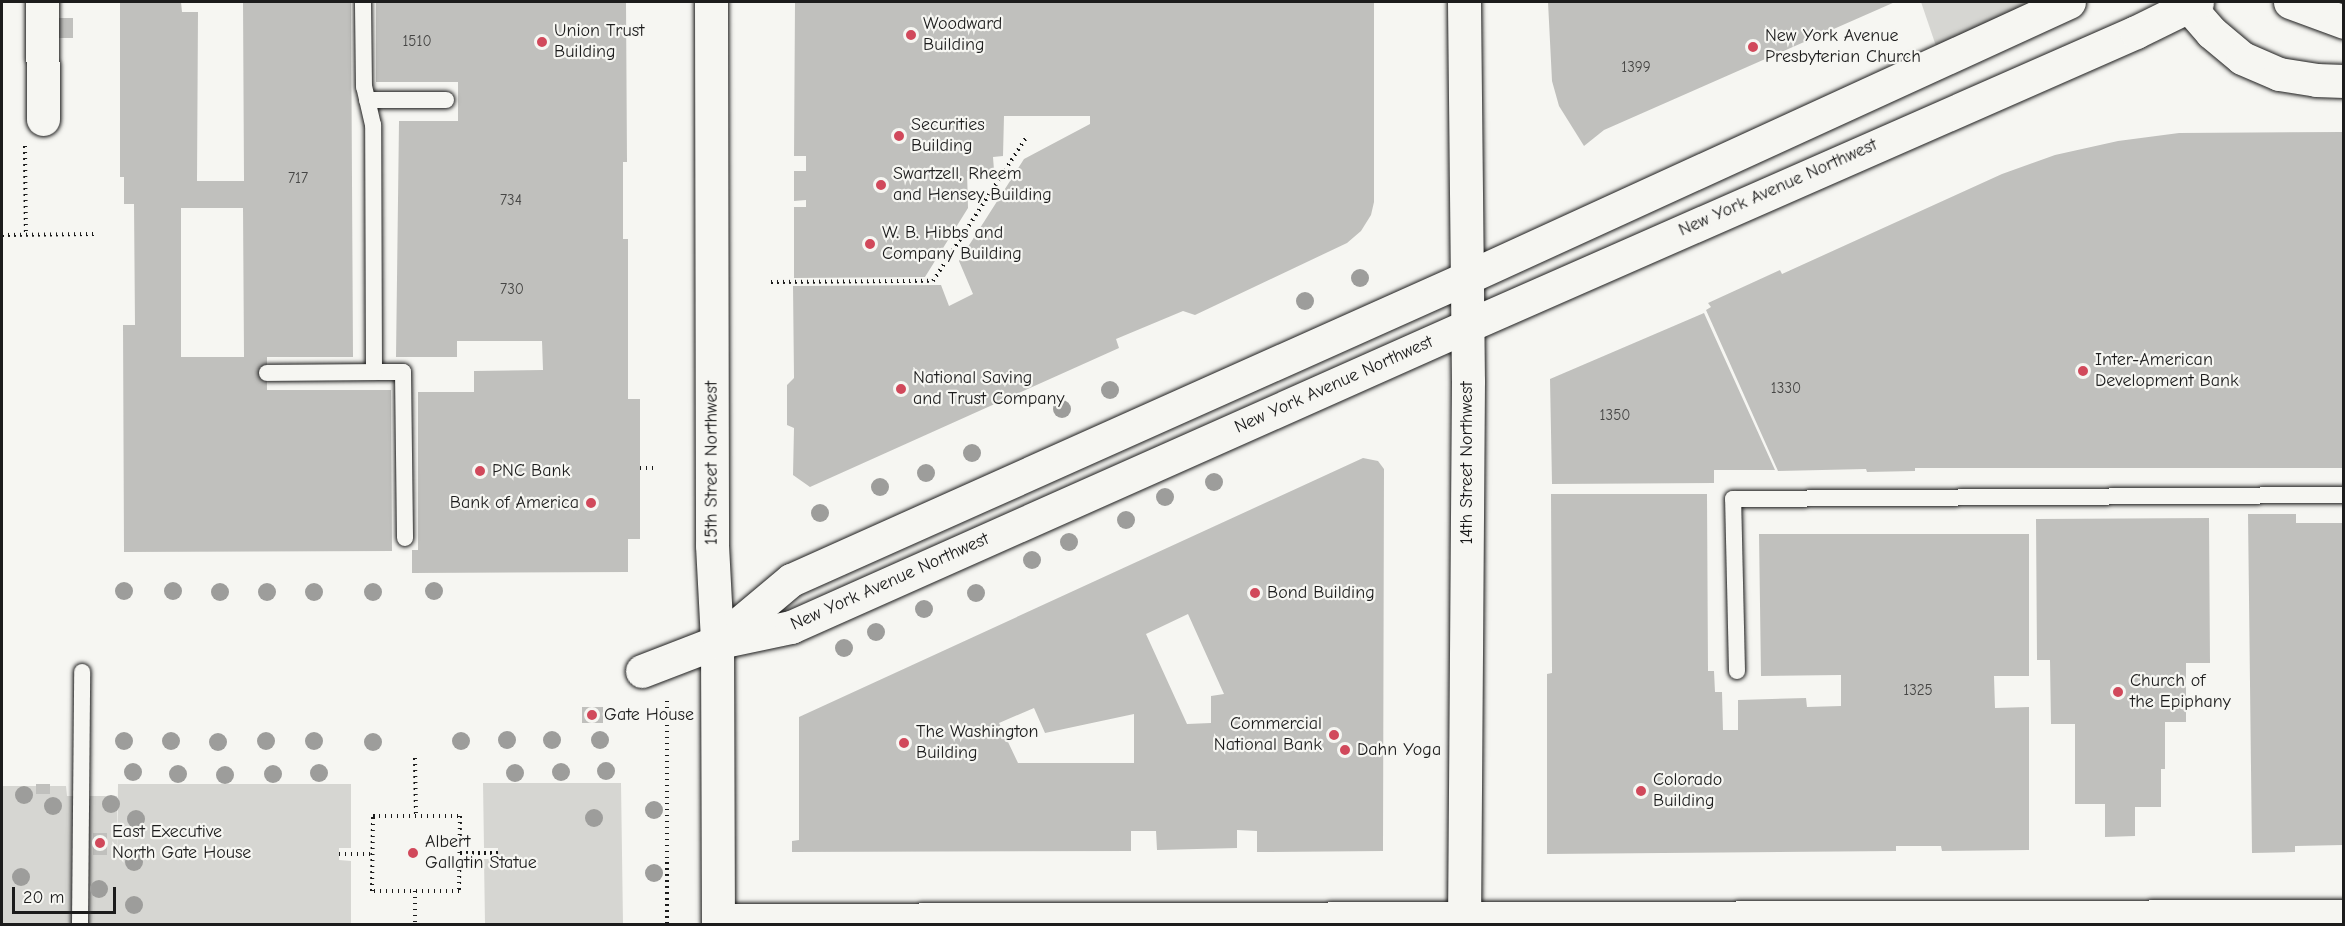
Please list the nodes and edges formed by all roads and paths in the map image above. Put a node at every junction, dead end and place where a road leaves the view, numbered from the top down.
1 (42, 2) edge
2 (363, 2) edge
3 (711, 2) edge
4 (1464, 2) edge
5 (2069, 2) edge
6 (2290, 2) edge
7 (2190, 3) edge
8 (2343, 22) edge
9 (2343, 81) edge
10 (446, 99) dead end
11 (367, 100) junction
12 (43, 119) dead end
13 (1026, 138) dead end
14 (94, 234) dead end
15 (2, 235) edge
16 (1466, 278) junction
17 (771, 282) dead end
18 (1467, 326) junction
19 (374, 372) junction
20 (267, 373) dead end
21 (640, 468) dead end
22 (656, 468) dead end
23 (2343, 495) edge
24 (405, 538) dead end
25 (717, 642) junction
26 (655, 666) joint
27 (1737, 671) dead end
28 (82, 672) dead end
29 (416, 758) dead end
30 (416, 816) junction
31 (460, 853) junction
32 (498, 853) dead end
33 (339, 854) dead end
34 (373, 854) junction
35 (415, 891) junction
36 (2343, 916) edge
37 (1464, 921) edge
38 (718, 922) edge
39 (80, 924) edge
40 (415, 924) edge
41 (667, 924) edge

1 - 12 main road
2 - 11 lane
3 - 25 main road, 15th Street Northwest
4 - 16 main road, 14th Street Northwest
5 - 16 main road, New York Avenue Northwest
6 - 8 main road
7 - 9 main road
7 - 18 main road, New York Avenue Northwest
10 - 11 lane
11 - 19 lane
13 - 17 path
14 - 15 path
16 - 18 main road, 14th Street Northwest
16 - 25 main road, New York Avenue Northwest
18 - 25 main road, New York Avenue Northwest
18 - 37 main road, 14th Street Northwest
19 - 20 lane
19 - 24 lane
21 - 22 path
23 - 27 lane
25 - 26 main road
25 - 38 main road, 15th Street Northwest
26 - 41 path
28 - 39 lane
29 - 30 path
30 - 31 path
30 - 34 path
31 - 32 path
31 - 35 path
33 - 34 path
34 - 35 path
35 - 40 path
36 - 37 main road
37 - 38 main road

